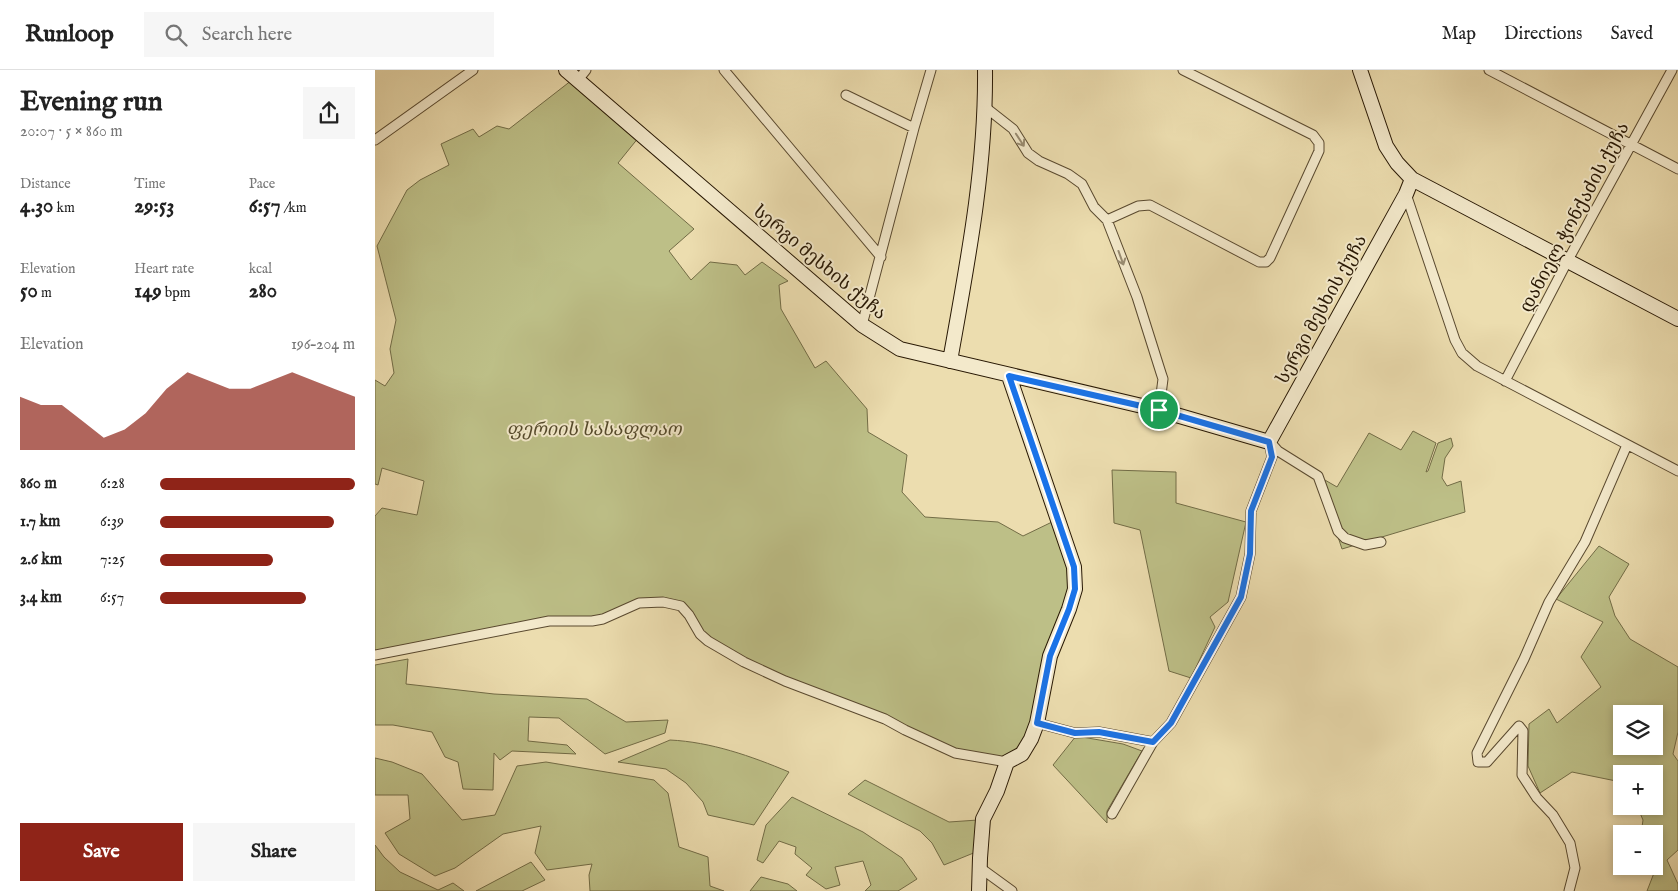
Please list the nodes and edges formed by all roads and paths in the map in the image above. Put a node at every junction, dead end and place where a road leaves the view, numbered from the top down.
1 (473, 70) edge
2 (566, 70) edge
3 (724, 70) edge
4 (931, 70) edge
5 (985, 70) edge
6 (1183, 70) edge
7 (1360, 70) edge
8 (1489, 70) edge
9 (1672, 70) edge
10 (582, 75) edge
11 (846, 95) dead end
12 (985, 107) junction
13 (914, 128) junction
14 (375, 140) edge
15 (1631, 144) junction
16 (1678, 169) edge
17 (1412, 179) junction
18 (1406, 194) junction
19 (1107, 220) junction
20 (881, 256) junction
21 (1567, 260) junction
22 (1678, 318) edge
23 (862, 325) junction
24 (949, 361) junction
25 (1009, 376) junction
26 (1505, 381) junction
27 (1159, 410) junction
28 (1269, 442) junction
29 (1627, 445) junction
30 (1678, 471) edge
31 (1381, 542) dead end
32 (375, 656) edge
33 (1037, 723) junction
34 (1153, 742) junction
35 (1007, 762) junction
36 (1112, 814) dead end
37 (979, 867) junction
38 (979, 891) edge
39 (1012, 891) edge
40 (1569, 891) edge

1 - 14 street
2 - 10 street, სერგი მესხის ქუჩა
3 - 20 street
4 - 13 street
5 - 12 street
6 - 19 street
7 - 17 street
8 - 15 street
9 - 15 street, დანიელ ჭონქაძის ქუჩა
10 - 23 street, სერგი მესხის ქუჩა
11 - 13 street
12 -> 19 street
12 - 24 street
13 - 20 street
15 - 16 street
15 - 21 street, დანიელ ჭონქაძის ქუჩა
17 - 18 street, სერგი მესხის ქუჩა
17 - 21 street
18 - 26 street
18 - 28 street, სერგი მესხის ქუჩა
19 -> 27 street
20 - 23 street
21 - 22 street
21 - 26 street, დანიელ ჭონქაძის ქუჩა
23 - 24 street, სერგი მესხის ქუჩა
24 - 25 street, სერგი მესხის ქუჩა
25 - 27 street, სერგი მესხის ქუჩა
25 - 33 street
26 - 29 street
27 - 28 street, სერგი მესხის ქუჩა
28 - 31 street, სერგი მესხის ქუჩა
28 - 34 street
29 - 30 street
29 - 40 street
32 - 35 street
33 - 34 street
33 - 35 street
34 - 36 street
35 - 37 street
37 - 38 street
37 - 39 street

